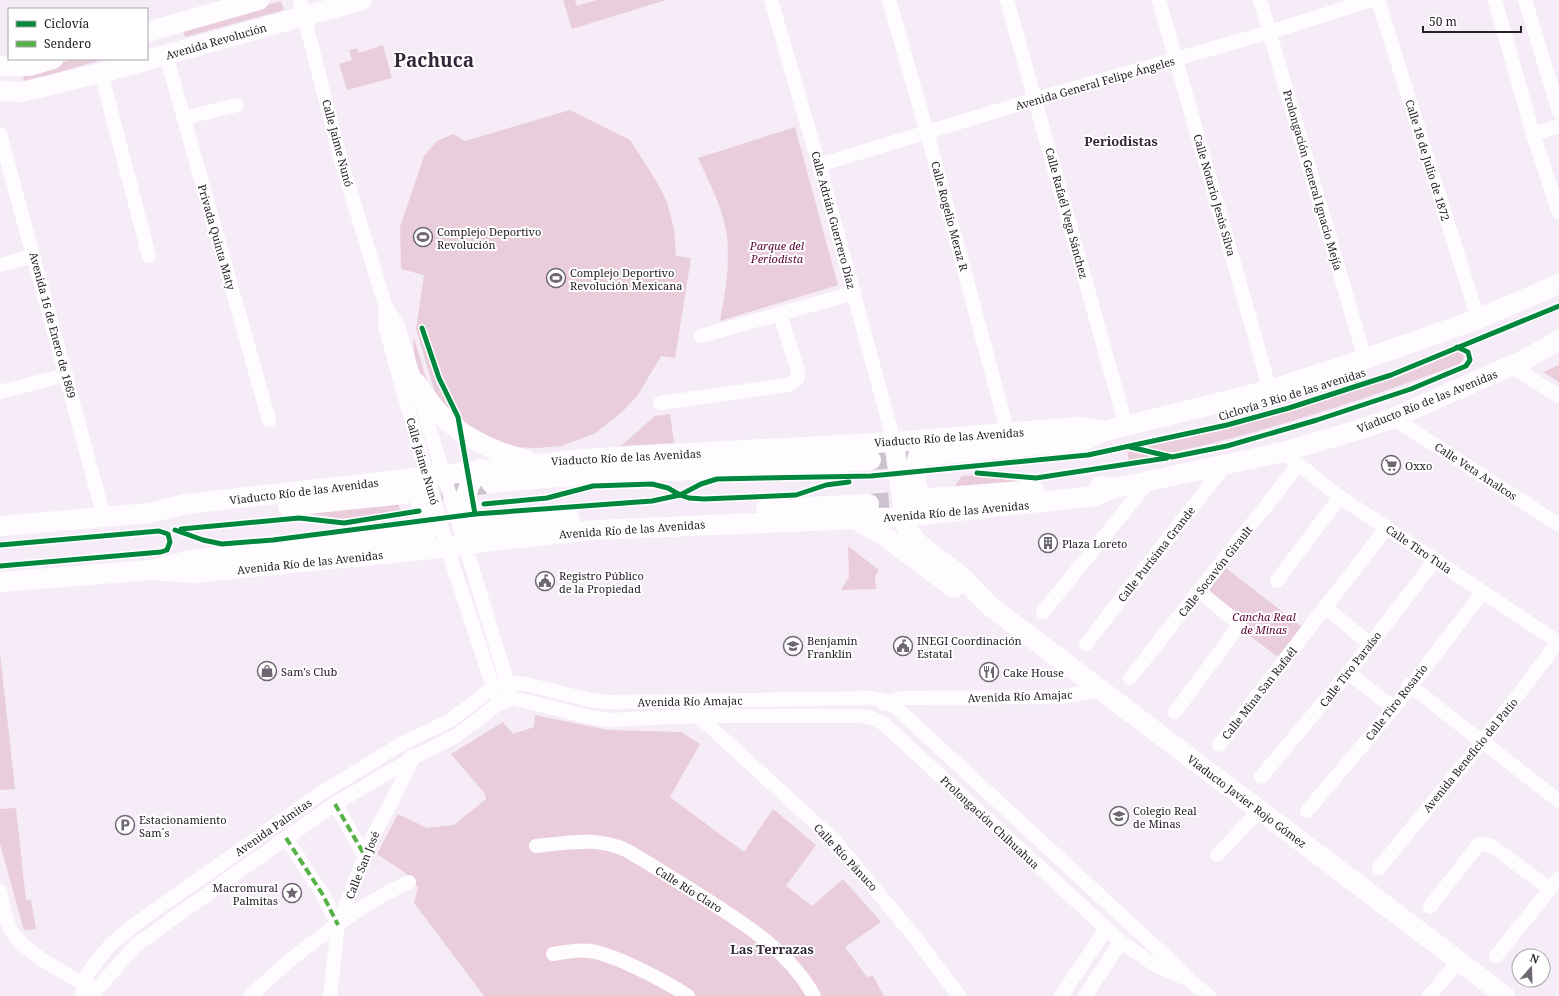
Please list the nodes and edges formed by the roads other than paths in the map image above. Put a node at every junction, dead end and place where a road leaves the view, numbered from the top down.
1 (259, 0) edge
2 (362, 0) edge
3 (771, 0) edge
4 (889, 0) edge
5 (1007, 0) edge
6 (1159, 0) edge
7 (1260, 0) edge
8 (1371, 0) edge
9 (1378, 0) edge
10 (1495, 0) edge
11 (1525, 0) edge
12 (303, 8) edge
13 (148, 32) edge
14 (1270, 32) junction
15 (166, 55) junction
16 (51, 60) edge
17 (148, 60) edge
18 (148, 60) edge
19 (1176, 60) junction
20 (0, 66) edge
21 (101, 73) junction
22 (0, 91) edge
23 (1036, 99) junction
24 (237, 105) dead end
25 (1559, 111) edge
26 (184, 118) junction
27 (1559, 126) edge
28 (928, 132) junction
29 (0, 134) edge
30 (1533, 134) junction
31 (819, 165) junction
32 (1559, 213) edge
33 (34, 256) junction
34 (149, 256) dead end
35 (0, 265) edge
36 (1559, 271) edge
37 (1559, 284) edge
38 (854, 292) junction
39 (386, 308) junction
40 (780, 314) junction
41 (1485, 316) junction
42 (700, 336) dead end
43 (1559, 340) edge
44 (1559, 349) edge
45 (1365, 359) junction
46 (1518, 363) junction
47 (66, 375) junction
48 (416, 383) junction
49 (1270, 390) junction
50 (0, 392) edge
51 (1559, 396) edge
52 (660, 403) dead end
53 (1393, 418) junction
54 (269, 420) dead end
55 (1126, 426) junction
56 (1105, 432) junction
57 (1008, 433) junction
58 (894, 442) junction
59 (927, 447) junction
60 (1283, 452) junction
61 (689, 454) junction
62 (871, 460) tunnel mouth
63 (537, 463) junction
64 (1226, 464) junction
65 (1300, 464) junction
66 (723, 468) junction
67 (665, 471) junction
68 (435, 475) junction
69 (486, 476) junction
70 (1149, 481) junction
71 (404, 487) junction
72 (1340, 497) junction
73 (869, 504) tunnel mouth
74 (930, 506) junction
75 (735, 510) junction
76 (664, 514) junction
77 (903, 516) junction
78 (104, 517) junction
79 (854, 519) junction
80 (703, 525) junction
81 (1559, 525) edge
82 (0, 526) edge
83 (1387, 527) junction
84 (494, 533) junction
85 (418, 543) junction
86 (456, 546) junction
87 (1436, 559) junction
88 (1278, 581) dead end
89 (0, 582) edge
90 (1200, 592) junction
91 (1483, 592) junction
92 (990, 606) junction
93 (1326, 608) junction
94 (1043, 612) dead end
95 (1558, 641) edge
96 (1086, 644) dead end
97 (1370, 644) junction
98 (1348, 673) junction
99 (1130, 678) dead end
100 (507, 682) junction
101 (1409, 686) junction
102 (493, 687) junction
103 (1102, 690) junction
104 (512, 698) junction
105 (681, 701) junction
106 (890, 702) junction
107 (498, 704) junction
108 (1394, 708) junction
109 (1175, 712) dead end
110 (698, 716) junction
111 (844, 716) junction
112 (872, 718) joint
113 (1482, 742) junction
114 (403, 743) junction
115 (1219, 745) dead end
116 (413, 758) junction
117 (1261, 777) dead end
118 (1559, 801) edge
119 (335, 804) junction
120 (1260, 810) junction
121 (1307, 811) dead end
122 (286, 838) junction
123 (536, 846) dead end
124 (1216, 855) dead end
125 (365, 856) junction
126 (1379, 868) dead end
127 (1559, 878) edge
128 (409, 882) dead end
129 (1550, 890) junction
130 (0, 891) edge
131 (1430, 907) dead end
132 (338, 925) junction
133 (1106, 929) junction
134 (1121, 942) junction
135 (553, 954) dead end
136 (1496, 956) dead end
137 (1459, 961) junction
138 (1189, 980) junction
139 (91, 993) edge
140 (251, 996) edge
141 (330, 996) edge
142 (688, 996) edge
143 (814, 996) edge
144 (959, 996) edge
145 (1061, 996) edge
146 (1085, 996) edge
147 (1209, 996) edge
148 (1429, 996) edge
149 (1505, 996) edge

1 - 13 main road
2 - 12 main road, Avenida Revolución
3 - 31 street, Calle Adrián Guerrero Díaz
4 - 28 street, Calle Rogelio Meraz R
5 - 23 street, Calle Rafaél Vega Sánchez
6 - 19 street, Calle Notario Jesús Silva
7 - 14 street, Prolongación General Ignacio Mejía
8 - 14 street, Avenida General Felipe Ángeles
9 - 41 street, Calle 18 de Julio de 1872
10 - 30 street
11 - 25 street
12 - 15 main road, Avenida Revolución
12 - 39 street, Calle Jaime Nunó
14 - 19 street, Avenida General Felipe Ángeles
14 - 45 street, Prolongación General Ignacio Mejía
15 - 18 main road, Avenida Revolución
15 - 26 street, Privada Quinta Maty
16 - 20 main road
17 - 21 main road, Avenida Revolución
19 - 23 street, Avenida General Felipe Ángeles
19 - 49 street, Calle Notario Jesús Silva
21 - 22 main road, Avenida Revolución
21 - 34 street
23 - 28 street, Avenida General Felipe Ángeles
23 - 55 street, Calle Rafaél Vega Sánchez
24 - 26 street
26 - 54 street, Privada Quinta Maty
27 - 30 street
28 - 31 street, Avenida General Felipe Ángeles
28 - 57 street, Calle Rogelio Meraz R
29 - 33 street, Avenida 16 de Enero de 1869
30 - 32 street
31 - 38 street, Calle Adrián Guerrero Díaz
33 - 35 street
33 - 47 street, Avenida 16 de Enero de 1869
36 - 41 main road, Viaducto Río de las Avenidas
37 - 41 main road, Viaducto Río de las Avenidas
38 - 40 street
38 - 58 street, Calle Adrián Guerrero Díaz
39 - 48 street, Calle Jaime Nunó
39 - 68 street, Calle Jaime Nunó
40 - 42 street
40 - 52 street
41 - 45 main road, Viaducto Río de las Avenidas
43 - 46 main road, Viaducto Río de las Avenidas
44 - 46 main road
45 - 49 main road, Viaducto Río de las Avenidas
46 - 51 street
46 - 53 main road, Viaducto Río de las Avenidas
47 - 50 street
47 - 78 street, Avenida 16 de Enero de 1869
48 - 63 main road
48 - 68 street, Calle Jaime Nunó
49 - 55 main road, Viaducto Río de las Avenidas
53 - 60 main road, Viaducto Río de las Avenidas
53 - 81 street, Calle Veta Analcos
55 - 56 main road, Viaducto Río de las Avenidas
56 - 57 main road, Viaducto Río de las Avenidas
56 - 59 main road, Viaducto Río de las Avenidas
57 - 59 main road, Viaducto Río de las Avenidas
58 - 59 main road, Viaducto Río de las Avenidas
58 - 61 main road, Viaducto Río de las Avenidas
58 - 77 main road, Viaducto Javier Rojo Gómez
59 - 74 main road
60 - 64 main road, Viaducto Río de las Avenidas
60 - 65 street, Calle Tiro Tula
61 - 63 main road, Viaducto Río de las Avenidas
61 - 66 main road
61 - 67 main road
62 - 66 main road, Viaducto Río de las Avenidas
63 - 69 main road, Viaducto Río de las Avenidas
64 - 70 main road, Viaducto Río de las Avenidas
64 - 96 street, Calle Purísima Grande
65 - 72 street, Calle Tiro Tula
65 - 90 street, Calle Socavón Girault
66 - 67 main road, Viaducto Río de las Avenidas
67 - 69 main road, Viaducto Río de las Avenidas
68 - 69 main road, Viaducto Río de las Avenidas
68 - 71 main road, Viaducto Río de las Avenidas
68 - 86 street, Calle Jaime Nunó
69 - 84 main road
70 - 74 main road, Viaducto Río de las Avenidas
70 - 94 street
71 - 78 main road, Viaducto Río de las Avenidas
71 - 85 main road
72 - 83 street, Calle Tiro Tula
72 - 88 street
73 - 75 main road
74 - 77 main road, Avenida Río de las Avenidas
75 - 76 main road
75 - 80 main road
76 - 80 main road
76 - 84 main road
77 - 79 main road, Avenida Río de las Avenidas
77 - 92 main road, Viaducto Javier Rojo Gómez
78 - 82 main road, Viaducto Río de las Avenidas
79 - 80 main road, Avenida Río de las Avenidas
79 - 92 main road, Viaducto Javier Rojo Gómez
80 - 84 main road, Avenida Río de las Avenidas
83 - 87 street, Calle Tiro Tula
83 - 93 street, Calle Mina San Rafaél
84 - 86 main road, Avenida Río de las Avenidas
85 - 86 main road, Avenida Río de las Avenidas
85 - 89 main road, Avenida Río de las Avenidas
86 - 100 street, Calle Jaime Nunó
86 - 102 street, Calle Jaime Nunó
87 - 91 street, Calle Tiro Tula
87 - 97 street, Calle Tiro Paraíso
90 - 99 street, Calle Socavón Girault
90 - 109 street
91 - 95 street, Calle Tiro Tula
91 - 101 street, Calle Tiro Rosario
92 - 103 main road, Viaducto Javier Rojo Gómez
93 - 97 street
93 - 115 street, Calle Mina San Rafaél
95 - 113 street, Avenida Beneficio del Patio
97 - 98 street, Calle Tiro Paraíso
98 - 108 street
98 - 117 street, Calle Tiro Paraíso
100 - 102 street, Avenida Río Amajac
100 - 104 street, Calle Jaime Nunó
100 - 105 street, Avenida Río Amajac
101 - 108 street, Calle Tiro Rosario
101 - 113 street
102 - 107 street, Calle Jaime Nunó
102 - 114 street, Avenida Palmitas
103 - 106 street, Avenida Río Amajac
103 - 120 main road, Viaducto Javier Rojo Gómez
104 - 107 street
104 - 110 street, Avenida Río Amajac
105 - 106 street, Avenida Río Amajac
105 - 110 street, Calle Río Pánuco
106 - 111 street, Avenida Río Amajac
106 - 138 street, Prolongación Chihuahua
107 - 116 street, Avenida Palmitas
108 - 121 street, Calle Tiro Rosario
110 - 111 street, Avenida Río Amajac
110 - 144 street, Calle Río Pánuco
111 - 112 street, Avenida Río Amajac
112 - 133 street, Prolongación Chihuahua
113 - 118 street
113 - 126 street, Avenida Beneficio del Patio
114 - 116 street
114 - 139 street, Avenida Palmitas
116 - 119 street, Avenida Palmitas
116 - 125 street, Calle San José
119 - 122 street, Avenida Palmitas
119 - 125 street
120 - 124 street
120 - 137 main road, Viaducto Javier Rojo Gómez
122 - 132 street
122 - 139 street, Avenida Palmitas
123 - 143 street, Calle Río Claro
125 - 132 street, Calle San José
127 - 129 street
128 - 132 street
129 - 131 street
129 - 136 street
130 - 139 street
132 - 140 street
132 - 141 street, Calle San José
133 - 134 street, Prolongación Chihuahua
133 - 145 street
134 - 138 street, Prolongación Chihuahua
134 - 146 street
135 - 142 street
137 - 148 street
137 - 149 main road, Viaducto Javier Rojo Gómez
138 - 147 street

